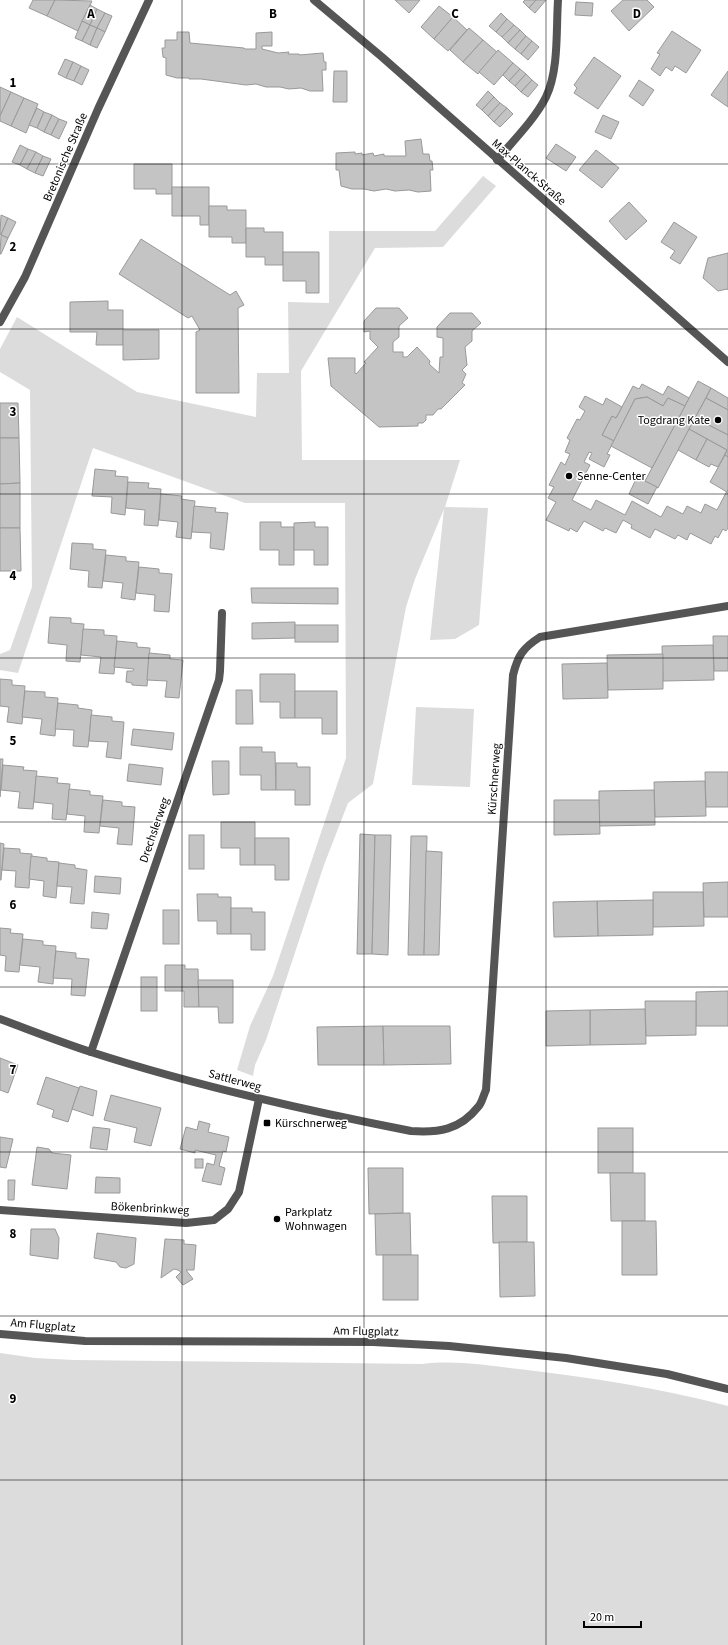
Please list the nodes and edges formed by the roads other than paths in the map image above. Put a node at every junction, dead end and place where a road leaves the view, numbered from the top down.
1 (149, 0) edge
2 (314, 0) edge
3 (558, 0) edge
4 (497, 160) junction
5 (0, 322) edge
6 (728, 362) edge
7 (728, 606) edge
8 (222, 613) dead end
9 (0, 1019) edge
10 (91, 1052) junction
11 (259, 1099) junction
12 (468, 1118) joint
13 (0, 1210) edge
14 (0, 1334) edge
15 (728, 1389) edge

1 - 5 street, Bretonische Straße
2 - 4 street, Max-Planck-Straße
3 - 4 street
4 - 6 street, Max-Planck-Straße
7 - 12 street, Kürschnerweg
8 - 10 street, Drechslerweg
9 - 10 street, Sattlerweg
10 - 11 street, Sattlerweg
11 - 12 street, Sattlerweg
11 - 13 street, Bökenbrinkweg
14 - 15 street, Am Flugplatz

